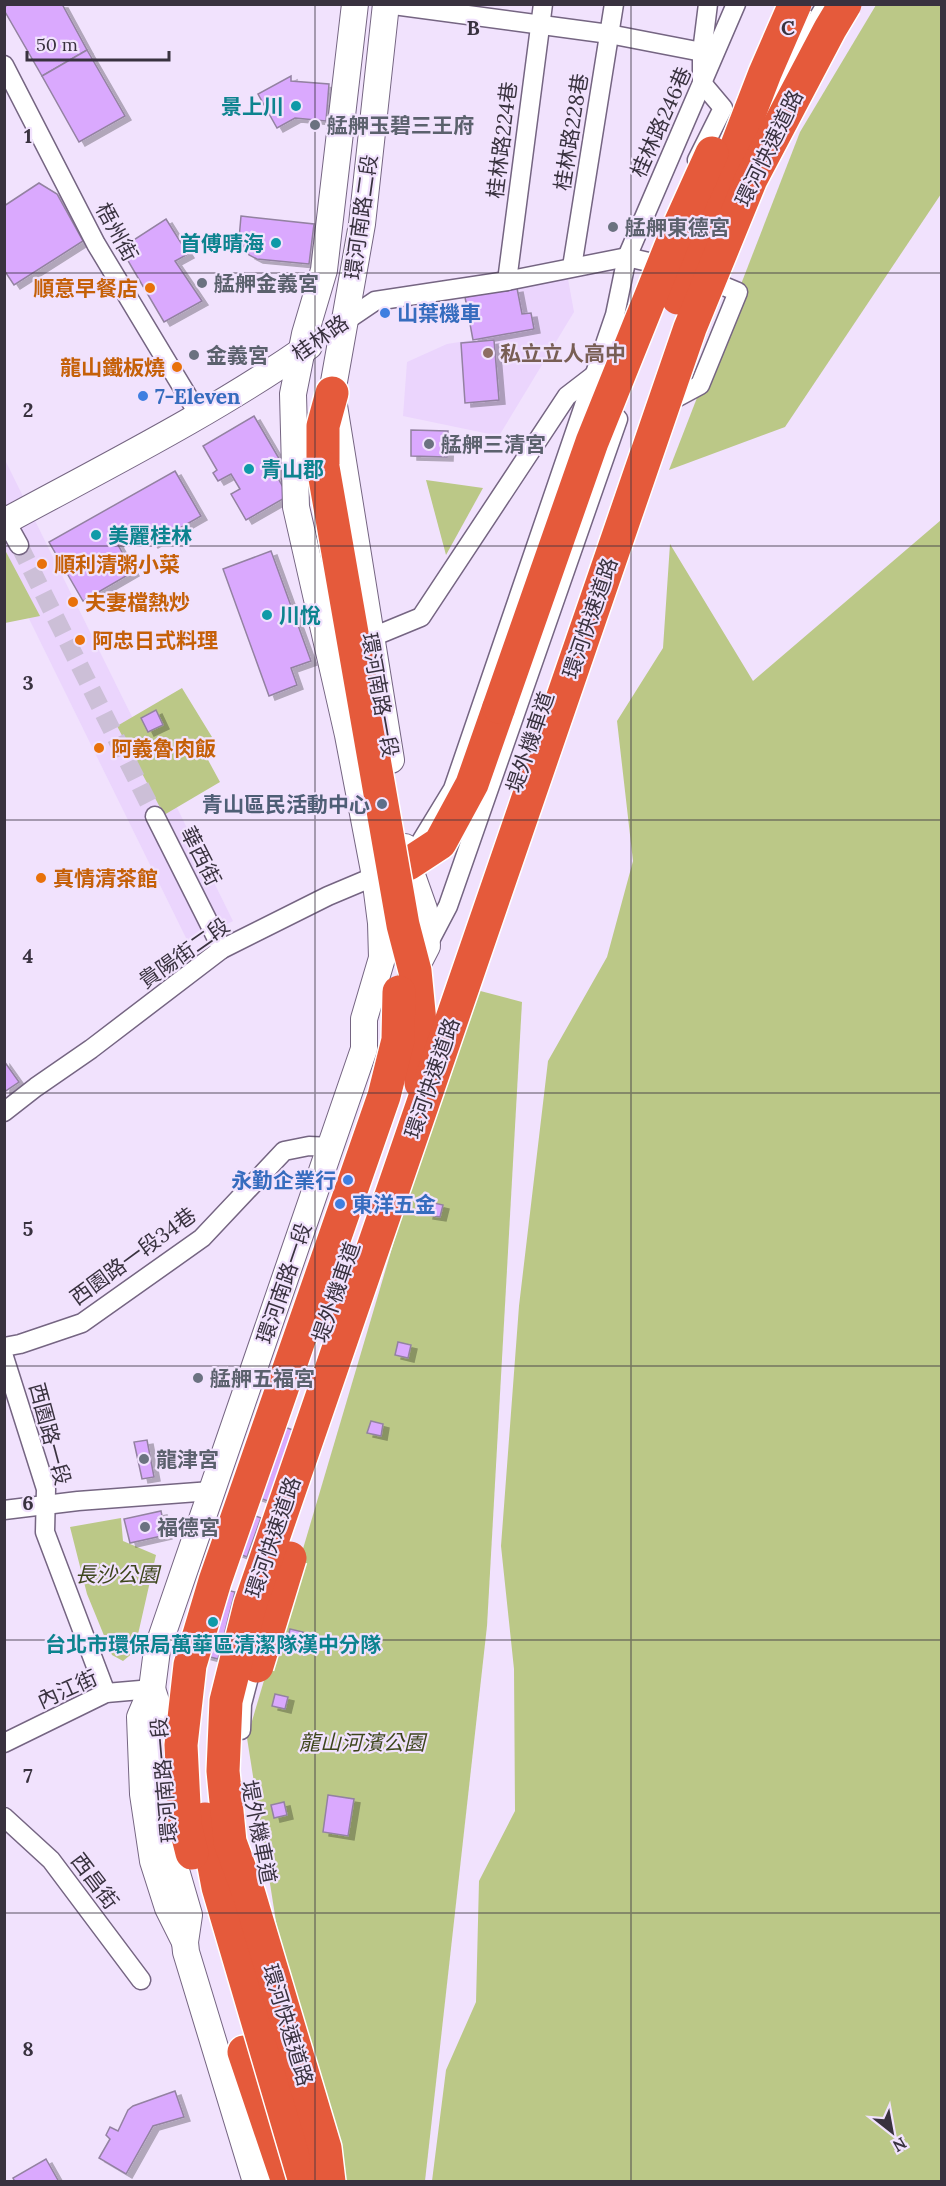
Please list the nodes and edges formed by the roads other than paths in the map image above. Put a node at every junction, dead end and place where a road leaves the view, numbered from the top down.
1 (355, 4) edge
2 (386, 4) edge
3 (543, 4) edge
4 (614, 4) edge
5 (708, 4) edge
6 (736, 4) edge
7 (781, 4) edge
8 (795, 4) edge
9 (826, 4) edge
10 (846, 4) edge
11 (539, 25) junction
12 (609, 34) junction
13 (702, 52) junction
14 (4, 65) edge
15 (702, 83) junction
16 (627, 257) junction
17 (572, 267) junction
18 (669, 267) junction
19 (507, 280) junction
20 (715, 283) joint
21 (344, 321) junction
22 (301, 351) junction
23 (593, 376) junction
24 (332, 393) junction
25 (199, 415) junction
26 (5, 520) edge
27 (19, 545) tunnel mouth
28 (370, 638) junction
29 (155, 816) tunnel mouth
30 (408, 864) junction
31 (375, 876) junction
32 (415, 935) junction
33 (222, 949) junction
34 (364, 1050) junction
35 (439, 1083) junction
36 (4, 1112) edge
37 (332, 1147) junction
38 (4, 1347) edge
39 (4, 1356) edge
40 (211, 1491) junction
41 (45, 1506) junction
42 (4, 1510) edge
43 (152, 1689) junction
44 (106, 1693) junction
45 (4, 1743) edge
46 (4, 1817) edge
47 (249, 1894) junction
48 (141, 1980) dead end
49 (244, 2052) junction
50 (325, 2148) junction
51 (256, 2181) edge
52 (275, 2181) edge
53 (288, 2181) edge
54 (305, 2181) edge
55 (329, 2181) edge
56 (344, 2181) edge

1 - 22 street, 環河南路二段
2 - 11 street
2 - 21 street, 環河南路二段
3 - 11 street, 桂林路224巷
4 - 12 street, 桂林路228巷
5 - 13 street
6 - 15 street, 桂林路246巷
7 - 30 highway, bridge
8 - 54 highway, 環河快速道路, bridge
9 - 18 street
10 - 47 highway, 環河快速道路, bridge
11 - 12 street
11 - 19 street, 桂林路224巷
12 - 13 street
12 - 17 street, 桂林路228巷
13 - 15 street
14 - 25 street, 梧州街
15 - 16 street, 桂林路246巷
15 - 18 street
16 - 17 street, 桂林路
16 - 18 street, 桂林路
16 - 23 street, 桂林路246巷
17 - 19 street, 桂林路
18 - 20 street, 桂林路
18 - 32 street
19 - 21 street, 桂林路
20 - 35 street, 堤外機車道
21 - 22 street, 桂林路
21 - 24 street, 環河南路一段
22 - 25 street, 桂林路
22 - 31 street, 環河南路一段
23 - 28 street
23 - 30 street, 桂林路246巷
24 - 28 street, 環河南路一段
24 - 32 highway, bridge
25 - 26 street, 桂林路
26 - 27 street
28 - 30 street, 環河南路一段
29 - 33 street, 華西街
30 - 31 street, 貴陽街二段
30 - 32 street, 環河南路一段
31 - 33 street, 貴陽街二段
31 - 34 street, 環河南路一段
32 - 34 street, 環河南路一段
32 - 47 highway, bridge
32 - 49 highway, bridge
33 - 36 street, 貴陽街二段
34 - 37 street, 環河南路一段
35 - 55 street, 堤外機車道
35 - 56 street, 堤外機車道
37 - 38 street, 西園路一段34巷
37 - 40 street, 環河南路一段
39 - 41 street, 西園路一段
40 - 41 street
40 - 43 street, 環河南路一段
41 - 42 street
41 - 44 street, 西園路一段
43 - 44 street, 內江街
43 - 51 street, 環河南路一段
44 - 45 street, 內江街
46 - 48 street, 西昌街
47 - 50 highway, 環河快速道路, bridge
49 - 52 highway
49 - 53 highway
50 - 55 highway, 環河快速道路, bridge
50 - 56 highway

